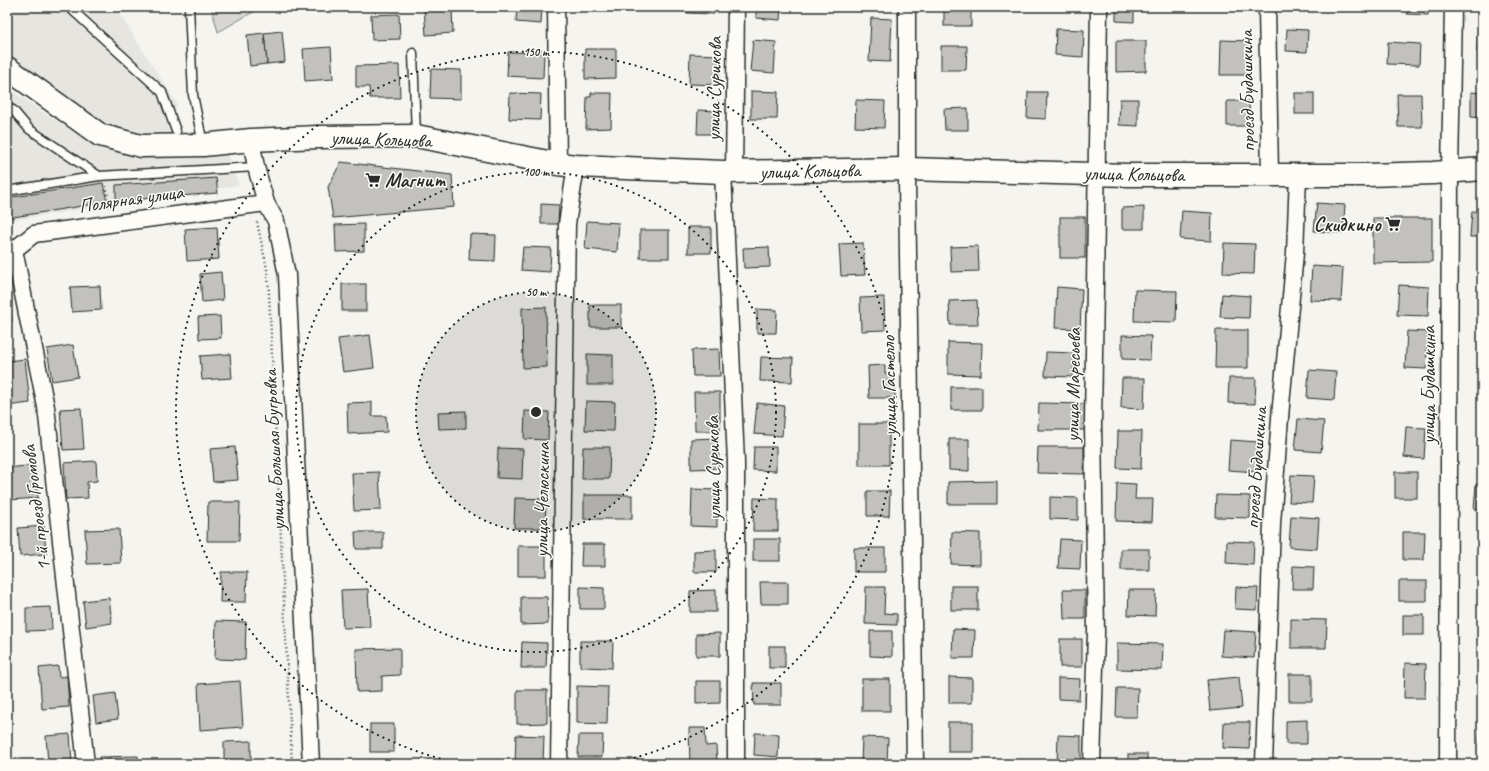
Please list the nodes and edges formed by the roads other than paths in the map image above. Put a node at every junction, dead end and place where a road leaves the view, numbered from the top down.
1 (69, 7) edge
2 (189, 7) edge
3 (556, 7) edge
4 (736, 7) edge
5 (907, 7) edge
6 (1099, 7) edge
7 (1267, 7) edge
8 (1453, 7) edge
9 (413, 53) dead end
10 (7, 68) edge
11 (7, 108) edge
12 (176, 131) dead end
13 (416, 136) junction
14 (251, 140) junction
15 (203, 145) junction
16 (567, 165) junction
17 (256, 167) junction
18 (1482, 169) edge
19 (907, 170) junction
20 (729, 172) junction
21 (1450, 172) junction
22 (1097, 174) junction
23 (1270, 175) junction
24 (1298, 175) junction
25 (102, 176) junction
26 (7, 191) edge
27 (266, 203) junction
28 (11, 251) edge
29 (86, 764) edge
30 (311, 764) edge
31 (559, 764) edge
32 (736, 764) edge
33 (915, 764) edge
34 (1092, 764) edge
35 (1264, 764) edge
36 (1448, 764) edge

1 - 12 lane
2 - 15 lane
3 - 16 street, улица Челюскина
4 - 20 street, улица Сурикова
5 - 19 street, улица Гастелло
6 - 22 street, улица Маресьева
7 - 23 street, проезд Будашкина
8 - 21 street, улица Будашкина
9 - 13 lane
10 - 15 street, улица Кольцова
11 - 25 lane
13 - 14 street, улица Кольцова
13 - 16 street, улица Кольцова
14 - 15 street, улица Кольцова
14 - 17 street, улица Большая Бугровка
16 - 20 street, улица Кольцова
16 - 31 street, улица Челюскина
17 - 25 lane
17 - 27 street, улица Большая Бугровка
18 - 21 street, улица Кольцова
19 - 20 street, улица Кольцова
19 - 22 street, улица Кольцова
19 - 33 street, улица Гастелло
20 - 32 street, улица Сурикова
21 - 24 street, улица Кольцова
21 - 36 street, улица Будашкина
22 - 23 street, улица Кольцова
22 - 34 street, улица Маресьева
23 - 24 street, улица Кольцова
24 - 35 street, проезд Будашкина
25 - 26 lane
27 - 28 street, Полярная улица
27 - 30 street, улица Большая Бугровка
28 - 29 street, 1-й проезд Громова

